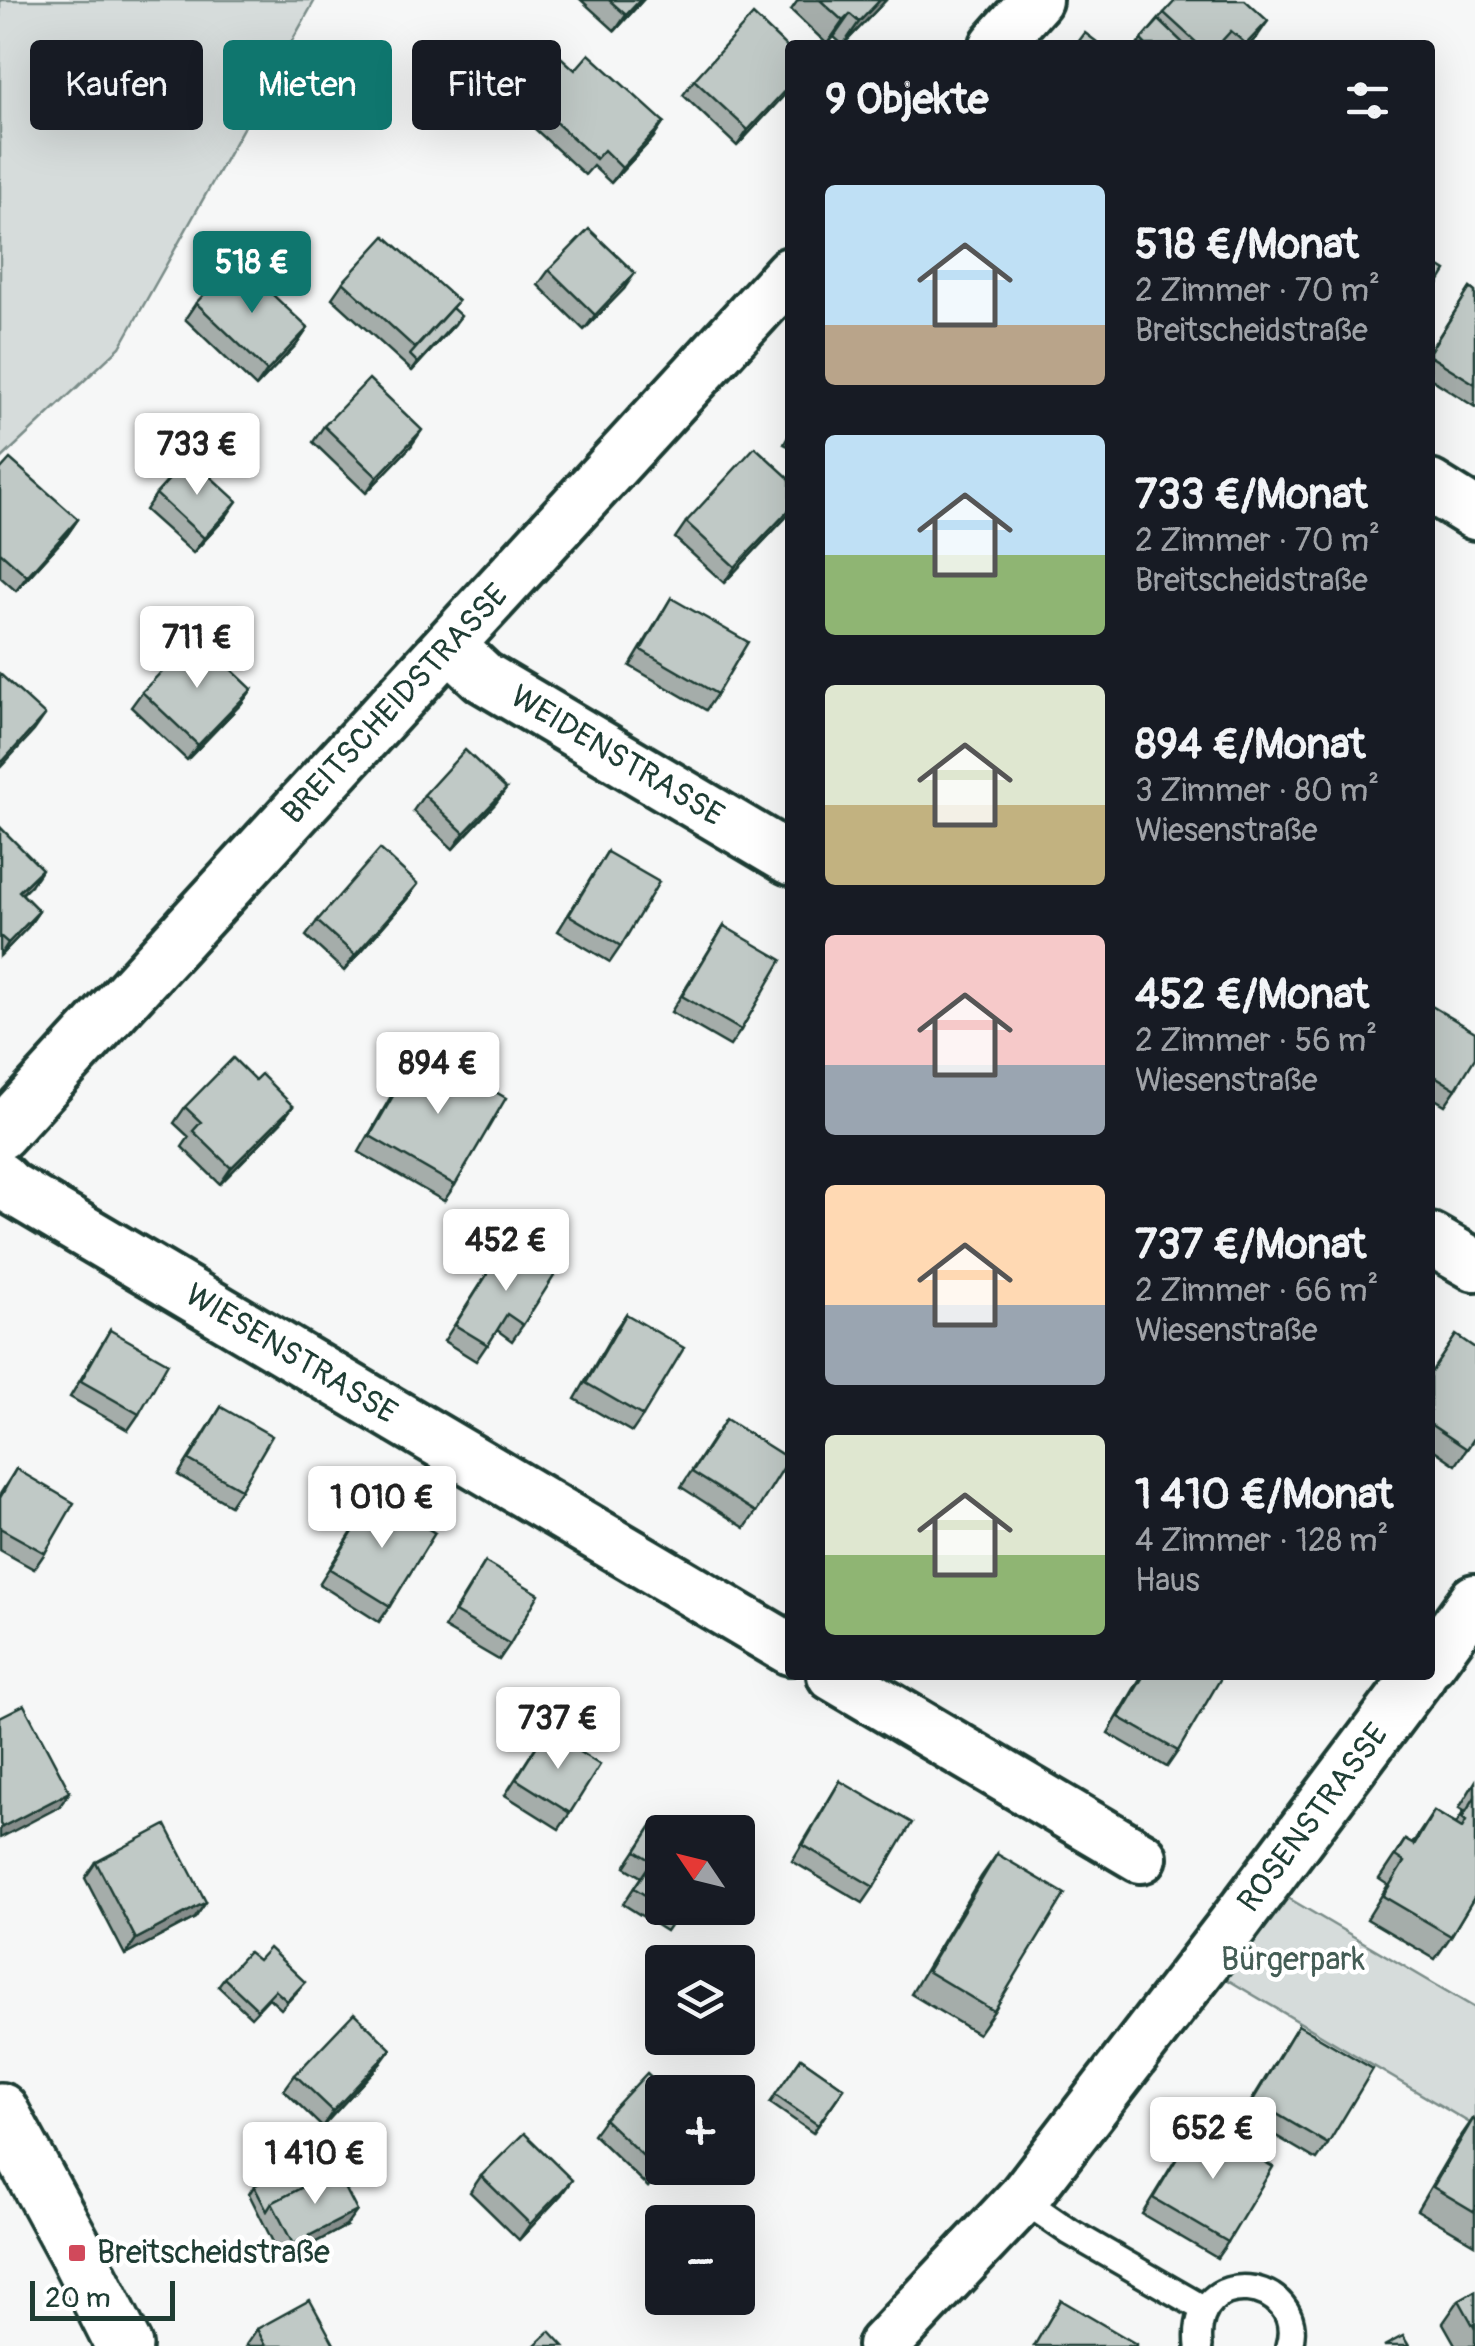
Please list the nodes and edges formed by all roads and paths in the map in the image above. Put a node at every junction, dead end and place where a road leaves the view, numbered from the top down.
1 (1036, 0) edge
2 (1000, 40) edge
3 (785, 279) edge
4 (1435, 489) edge
5 (1475, 514) edge
6 (449, 646) junction
7 (785, 856) edge
8 (0, 1134) edge
9 (0, 1178) edge
10 (1435, 1241) edge
11 (1475, 1265) edge
12 (785, 1647) edge
13 (841, 1680) edge
14 (1416, 1680) edge
15 (1141, 1857) dead end
16 (0, 2111) edge
17 (1022, 2199) junction
18 (1204, 2309) junction
19 (124, 2346) edge
20 (883, 2346) edge
21 (1200, 2346) edge
22 (1288, 2346) edge

1 - 2 street
3 - 6 street, BREITSCHEIDSTRASSE
4 - 5 street
6 - 7 street, WEIDENSTRASSE
6 - 8 street, BREITSCHEIDSTRASSE
9 - 12 street, WIESENSTRASSE
10 - 11 street
13 - 15 street
14 - 17 street, ROSENSTRASSE
16 - 19 main road
17 - 18 lane
17 - 20 street, ROSENSTRASSE
18 - 21 lane
18 - 22 lane

